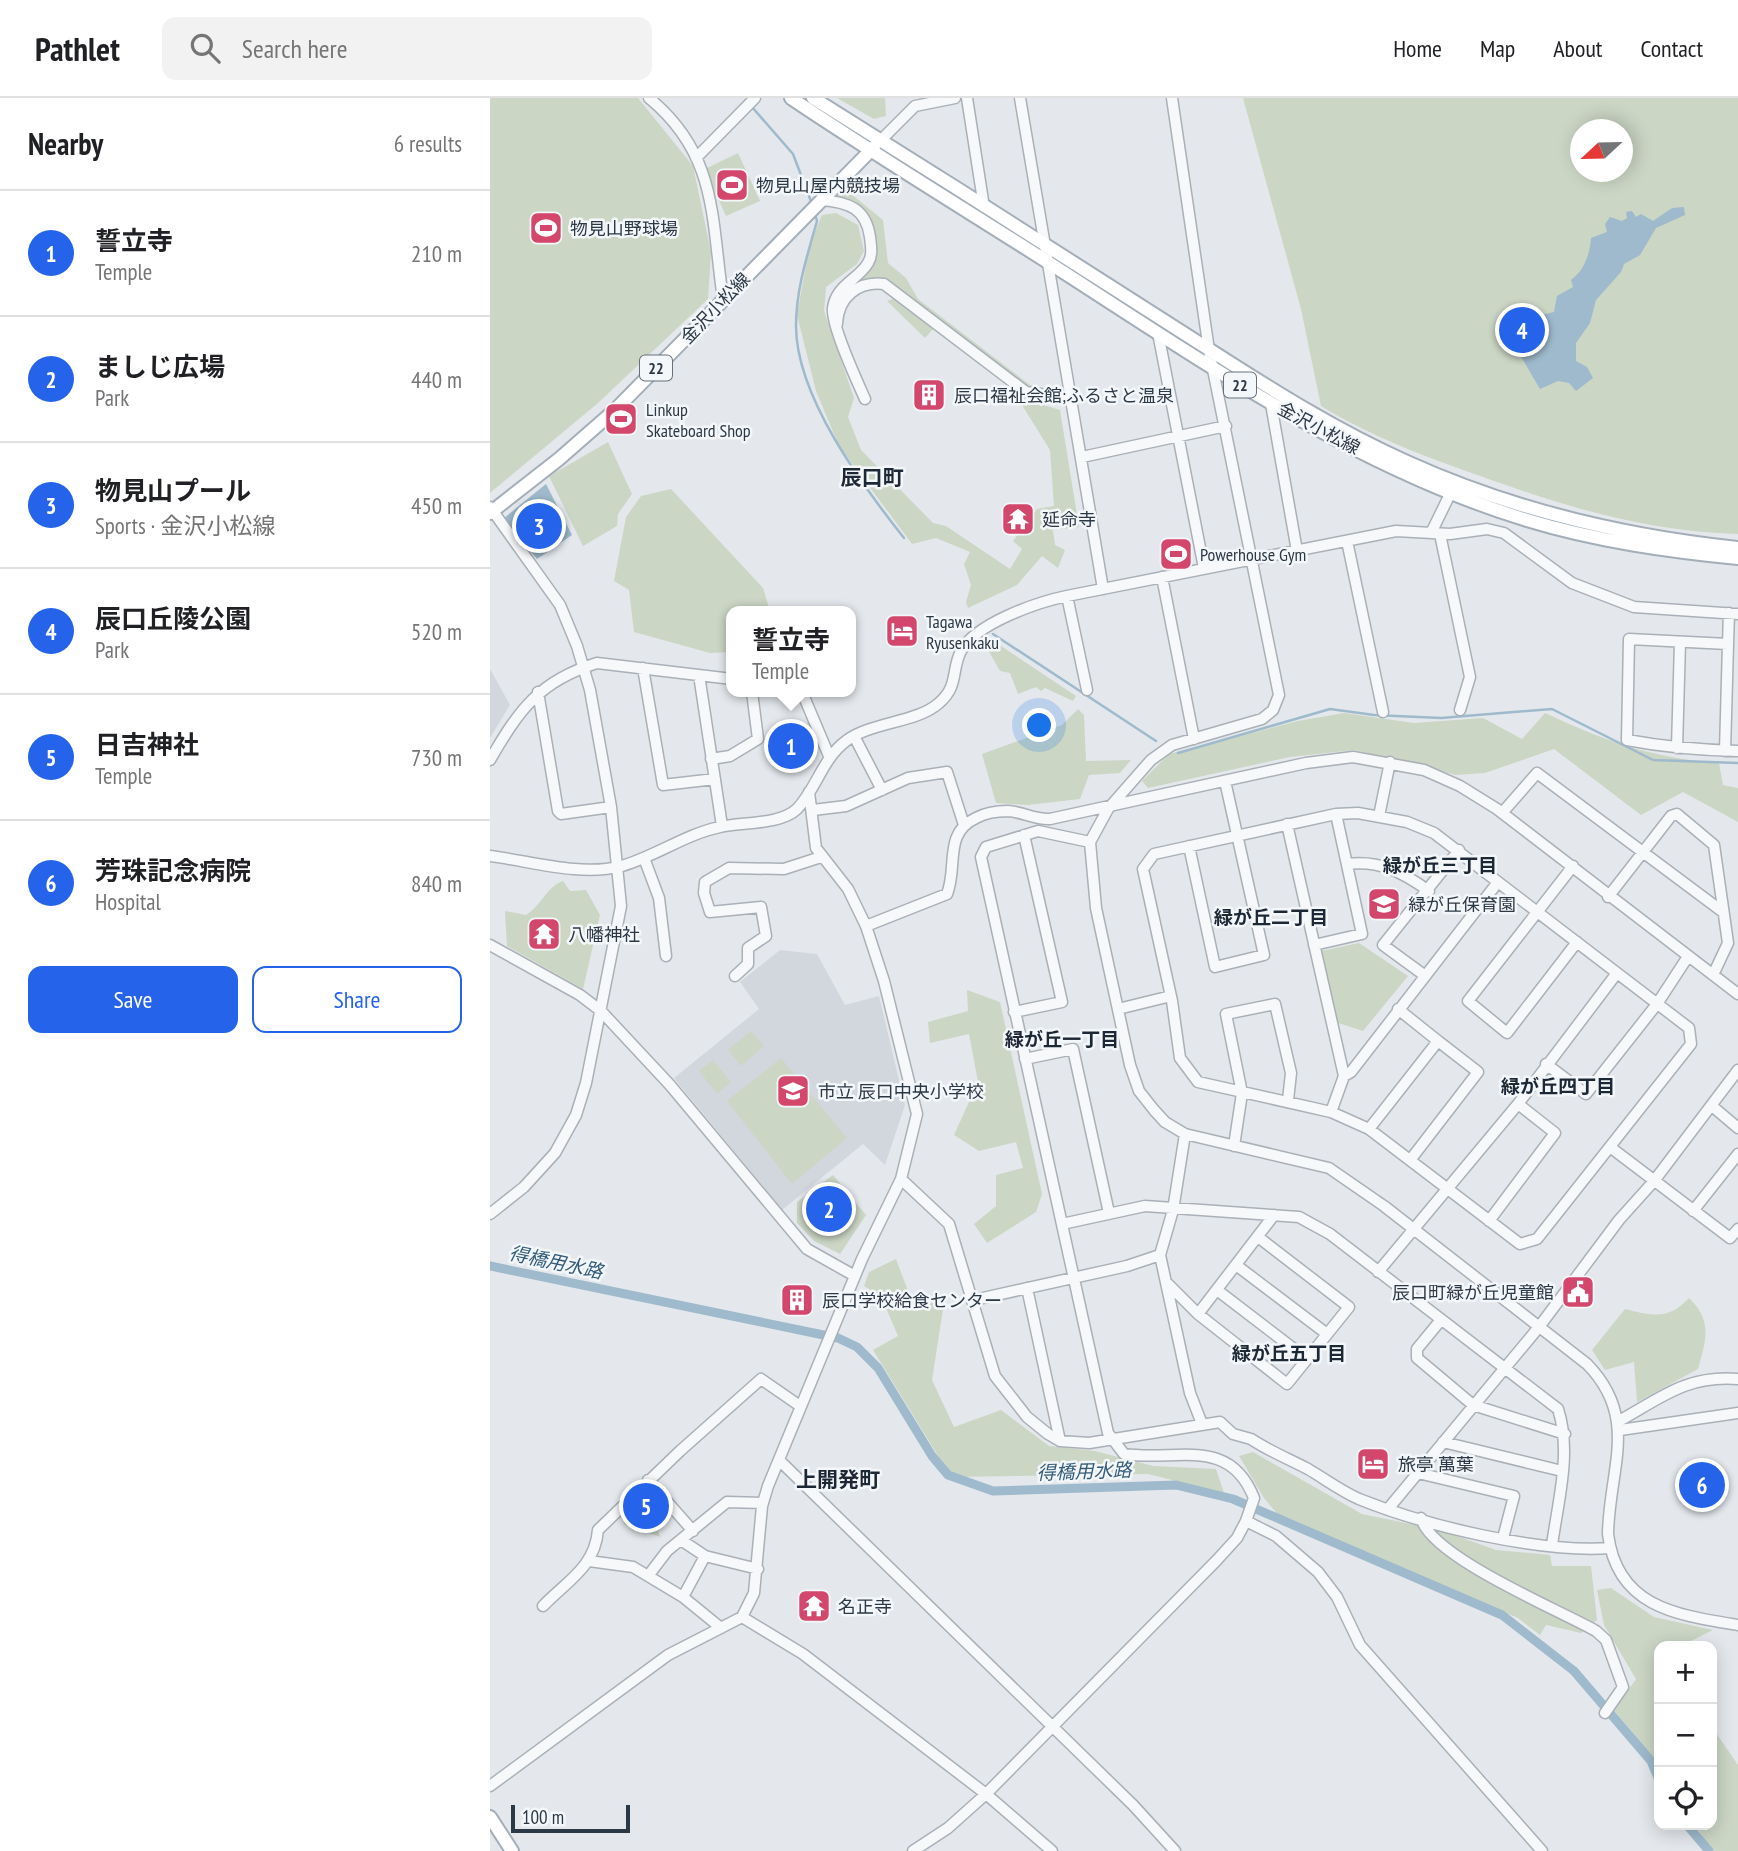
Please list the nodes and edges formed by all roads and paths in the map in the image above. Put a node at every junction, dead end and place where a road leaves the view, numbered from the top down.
1 (649, 98) edge
2 (791, 98) edge
3 (813, 98) edge
4 (955, 98) edge
5 (967, 98) edge
6 (1020, 98) edge
7 (1172, 98) edge
8 (754, 99) edge
9 (915, 102) edge
10 (881, 140) junction
11 (871, 151) junction
12 (696, 158) junction
13 (817, 205) junction
14 (985, 207) junction
15 (1045, 246) junction
16 (1046, 261) junction
17 (723, 299) junction
18 (837, 324) junction
19 (1158, 333) junction
20 (1209, 350) junction
21 (1214, 369) junction
22 (865, 399) dead end
23 (1070, 399) junction
24 (1271, 404) junction
25 (1226, 426) junction
26 (1178, 437) junction
27 (1082, 457) junction
28 (1454, 487) junction
29 (491, 510) edge
30 (1436, 533) junction
31 (1348, 541) junction
32 (1738, 548) edge
33 (1297, 551) junction
34 (1738, 558) edge
35 (1252, 560) junction
36 (1204, 568) junction
37 (1162, 577) junction
38 (1103, 589) junction
39 (1067, 596) junction
40 (1733, 613) edge
41 (1680, 642) junction
42 (1728, 644) junction
43 (584, 667) junction
44 (643, 668) junction
45 (699, 675) junction
46 (726, 678) edge
47 (1087, 690) dead end
48 (538, 692) junction
49 (753, 697) edge
50 (804, 697) edge
51 (1460, 710) dead end
52 (1383, 712) dead end
53 (854, 736) junction
54 (1194, 739) junction
55 (1677, 748) junction
56 (1725, 751) junction
57 (1738, 751) edge
58 (829, 756) junction
59 (711, 758) junction
60 (490, 760) edge
61 (1390, 762) junction
62 (715, 779) junction
63 (1225, 781) junction
64 (882, 790) junction
65 (809, 792) junction
66 (611, 807) junction
67 (1108, 809) junction
68 (814, 810) junction
69 (1502, 813) junction
70 (1336, 814) junction
71 (1379, 816) junction
72 (1287, 824) junction
73 (964, 825) junction
74 (722, 826) junction
75 (1024, 835) junction
76 (1238, 835) junction
77 (1090, 842) junction
78 (1189, 846) junction
79 (1459, 850) junction
80 (1642, 853) junction
81 (490, 856) edge
82 (821, 857) junction
83 (644, 858) junction
84 (1347, 864) junction
85 (619, 866) junction
86 (1573, 866) junction
87 (1498, 882) junction
88 (1429, 891) junction
89 (1608, 897) junction
90 (1538, 911) junction
91 (1723, 912) junction
92 (866, 926) junction
93 (1577, 942) junction
94 (490, 945) edge
95 (1314, 945) junction
96 (666, 956) dead end
97 (1687, 958) junction
98 (1617, 973) junction
99 (1424, 975) junction
100 (1713, 975) junction
101 (735, 976) dead end
102 (1738, 995) edge
103 (1171, 996) junction
104 (1657, 1004) junction
105 (1118, 1009) junction
106 (1398, 1009) junction
107 (601, 1011) junction
108 (1014, 1012) junction
109 (1438, 1041) junction
110 (1025, 1059) junction
111 (1546, 1064) junction
112 (1738, 1070) edge
113 (1344, 1076) junction
114 (1242, 1093) junction
115 (1288, 1100) junction
116 (1518, 1104) junction
117 (1712, 1106) junction
118 (1331, 1112) junction
119 (1738, 1128) edge
120 (1369, 1129) junction
121 (1185, 1134) junction
122 (1234, 1146) junction
123 (1610, 1147) junction
124 (1738, 1154) edge
125 (1411, 1159) junction
126 (901, 1178) junction
127 (1654, 1181) junction
128 (1449, 1190) junction
129 (1172, 1210) junction
130 (1693, 1211) junction
131 (1109, 1213) junction
132 (490, 1214) edge
133 (1274, 1215) junction
134 (1489, 1221) junction
135 (1062, 1224) junction
136 (1413, 1229) junction
137 (1738, 1229) edge
138 (1258, 1237) junction
139 (1160, 1255) junction
140 (1236, 1265) junction
141 (1378, 1272) junction
142 (855, 1276) junction
143 (1074, 1278) junction
144 (1166, 1282) junction
145 (1027, 1288) junction
146 (1217, 1290) junction
147 (974, 1300) junction
148 (1198, 1314) junction
149 (1440, 1321) junction
150 (1539, 1327) junction
151 (1327, 1334) junction
152 (1307, 1359) junction
153 (1504, 1368) junction
154 (1738, 1379) edge
155 (1473, 1405) junction
156 (800, 1406) junction
157 (1738, 1413) edge
158 (1202, 1424) junction
159 (1619, 1425) junction
160 (1565, 1434) junction
161 (1112, 1440) junction
162 (1060, 1441) junction
163 (1443, 1442) junction
164 (779, 1460) junction
165 (1562, 1471) junction
166 (1418, 1473) junction
167 (648, 1480) junction
168 (763, 1503) junction
169 (1388, 1508) junction
170 (1248, 1517) junction
171 (1421, 1518) junction
172 (694, 1531) junction
173 (1503, 1538) junction
174 (681, 1540) junction
175 (1552, 1545) junction
176 (1610, 1548) junction
177 (705, 1556) junction
178 (589, 1561) junction
179 (758, 1569) junction
180 (648, 1576) junction
181 (683, 1597) junction
182 (543, 1606) dead end
183 (742, 1617) junction
184 (1738, 1625) edge
185 (721, 1628) junction
186 (1605, 1713) dead end
187 (1052, 1727) junction
188 (490, 1786) edge
189 (986, 1794) junction
190 (490, 1817) edge
191 (512, 1851) edge
192 (913, 1851) edge
193 (1052, 1851) edge
194 (1175, 1851) edge
195 (1542, 1851) edge

1 - 12 street
2 - 11 main road, 金沢小松線 / 22
3 - 10 main road, 金沢小松線 / 22
4 - 9 street
5 - 14 street
6 - 15 street
7 - 20 street
8 - 12 street
9 - 10 street
10 - 11 main road, 金沢小松線 / 22
10 - 14 main road, 金沢小松線 / 22
11 - 13 main road, 金沢小松線 / 22
11 - 16 main road, 金沢小松線 / 22
12 - 17 street
13 - 17 main road, 金沢小松線 / 22
13 - 18 street
14 - 15 main road, 金沢小松線 / 22
15 - 16 street
15 - 20 main road, 金沢小松線 / 22
16 - 19 main road, 金沢小松線 / 22
16 - 23 street
17 - 29 main road, 金沢小松線 / 22
18 - 22 street
18 - 23 street
19 - 21 main road, 金沢小松線 / 22
19 - 26 street
20 - 21 street
20 - 28 main road, 金沢小松線 / 22
21 - 24 main road, 金沢小松線 / 22
21 - 25 street
23 - 27 street
24 - 28 main road, 金沢小松線 / 22
24 - 33 street
25 - 26 street
25 - 35 street
26 - 27 street
26 - 36 street
27 - 38 street
28 - 30 street
28 - 32 main road, 金沢小松線 / 22
28 - 34 main road, 金沢小松線 / 22
29 - 43 street
30 - 31 street
30 - 40 street
30 - 51 street
31 - 33 street
31 - 52 street
33 - 35 street
35 - 36 street
35 - 54 street
36 - 37 street
37 - 38 street
37 - 54 street
38 - 39 street
39 - 47 street
39 - 53 street
40 - 42 street
41 - 42 street
41 - 55 street
41 - 55 street
42 - 56 street
43 - 44 street
43 - 48 street
43 - 66 street
44 - 45 street
44 - 62 street
45 - 46 street
45 - 59 street
48 - 60 street
48 - 66 street
49 - 59 street
50 - 58 street
53 - 58 street
53 - 64 street
54 - 67 street
55 - 56 street
56 - 57 street
58 - 65 street
59 - 62 street
61 - 63 street
61 - 69 street
61 - 71 street
62 - 74 street
63 - 67 street
63 - 76 street
64 - 68 street
64 - 73 street
65 - 68 street
65 - 74 street
66 - 85 street
67 - 73 street
67 - 77 street
68 - 82 street
69 - 80 street
69 - 86 street
70 - 71 street
70 - 72 street
70 - 84 street
71 - 79 street
72 - 76 street
72 - 95 street
73 - 92 street
74 - 83 street
75 - 77 street
75 - 108 street
75 - 108 street
76 - 78 street
76 - 78 street
77 - 105 street
78 - 103 street
79 - 87 street
79 - 88 street
80 - 89 street
80 - 91 street
80 - 91 street
81 - 85 street
82 - 92 street
82 - 101 street
83 - 85 street
83 - 96 street
84 - 88 street
84 - 95 street
85 - 107 street
86 - 89 street
86 - 90 street
87 - 90 street
87 - 99 street
88 - 99 street
89 - 97 street
90 - 93 street
90 - 93 street
91 - 100 street
92 - 126 street
93 - 98 street
94 - 107 street
95 - 113 street
97 - 100 street
97 - 104 street
98 - 104 street
98 - 111 street
99 - 106 street
100 - 102 street
103 - 105 street
103 - 114 street
104 - 111 street
104 - 123 street
105 - 121 street
106 - 109 street
106 - 113 street
107 - 132 street
107 - 142 street
108 - 110 street
109 - 120 street
109 - 125 street
110 - 131 street
110 - 135 street
111 - 116 street
112 - 117 street
113 - 118 street
114 - 115 street
114 - 115 street
114 - 122 street
115 - 118 street
116 - 128 street
116 - 134 street
117 - 119 street
117 - 127 street
118 - 120 street
120 - 125 street
121 - 122 street
121 - 129 street
122 - 136 street
123 - 127 street
123 - 134 street
124 - 130 street
125 - 128 street
126 - 142 street
126 - 147 street
127 - 130 street
127 - 150 street
128 - 134 street
128 - 136 street
129 - 131 street
129 - 133 street
129 - 139 street
130 - 137 street
131 - 135 street
133 - 138 street
133 - 141 street
135 - 143 street
136 - 141 street
136 - 150 street
138 - 140 street
138 - 151 street
139 - 143 street
139 - 144 street
140 - 146 street
140 - 151 street
141 - 149 street
142 - 156 street
143 - 145 street
143 - 161 street
144 - 148 street
144 - 158 street
145 - 147 street
145 - 162 street
146 - 148 street
146 - 152 street
147 - 162 street
148 - 152 street
149 - 153 street
149 - 155 street
150 - 153 street
150 - 159 street
151 - 152 street
153 - 155 street
153 - 160 street
154 - 159 street
155 - 160 street
155 - 163 street
156 - 164 street
156 - 167 street
157 - 159 street
158 - 161 street
158 - 169 street
159 - 176 street
160 - 165 street
161 - 162 street
161 - 170 street
163 - 165 street
163 - 166 street
164 - 168 street
164 - 187 street
165 - 175 street
166 - 169 street
166 - 173 street
167 - 172 street
167 - 178 street
168 - 172 street
168 - 179 street
169 - 171 street
170 - 187 street
170 - 195 street
171 - 173 street
171 - 186 street
172 - 174 street
173 - 175 street
174 - 177 street
174 - 180 street
175 - 176 street
176 - 184 street
177 - 179 street
177 - 181 street
178 - 180 street
178 - 182 street
179 - 183 street
180 - 181 street
181 - 185 street
183 - 185 street
183 - 189 street
185 - 188 street
187 - 189 street
187 - 194 street
189 - 192 street
189 - 193 street
190 - 191 main road

